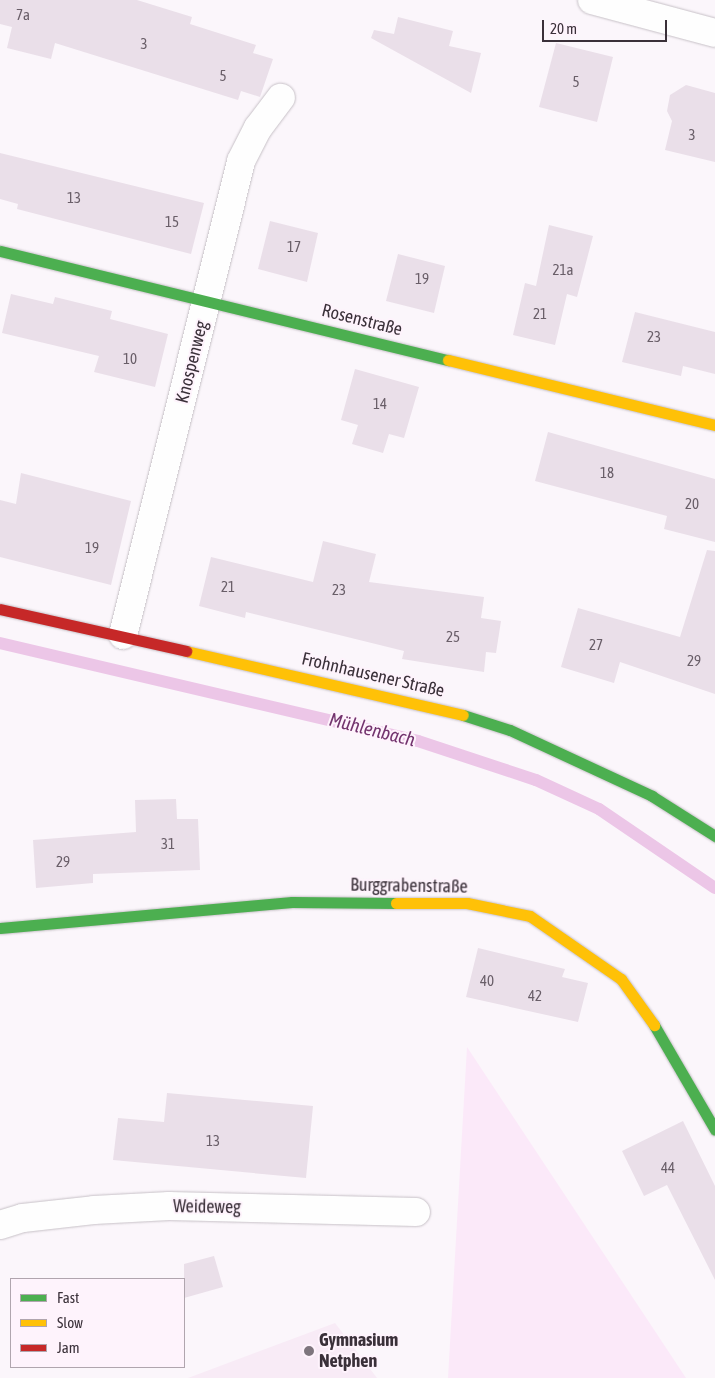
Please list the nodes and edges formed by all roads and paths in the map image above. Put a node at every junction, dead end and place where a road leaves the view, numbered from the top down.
1 (592, 0) edge
2 (715, 33) edge
3 (281, 98) dead end
4 (0, 251) edge
5 (208, 300) junction
6 (715, 425) edge
7 (0, 609) edge
8 (122, 635) junction
9 (715, 836) edge
10 (0, 928) edge
11 (715, 1130) edge
12 (416, 1212) dead end
13 (0, 1224) edge

1 - 2 street
3 - 5 street, Knospenweg
4 - 5 street, Rosenstraße
5 - 6 street, Rosenstraße
5 - 8 street, Knospenweg
7 - 8 street, Frohnhausener Straße
8 - 9 street, Frohnhausener Straße
10 - 11 street, Burggrabenstraße
12 - 13 street, Weideweg

